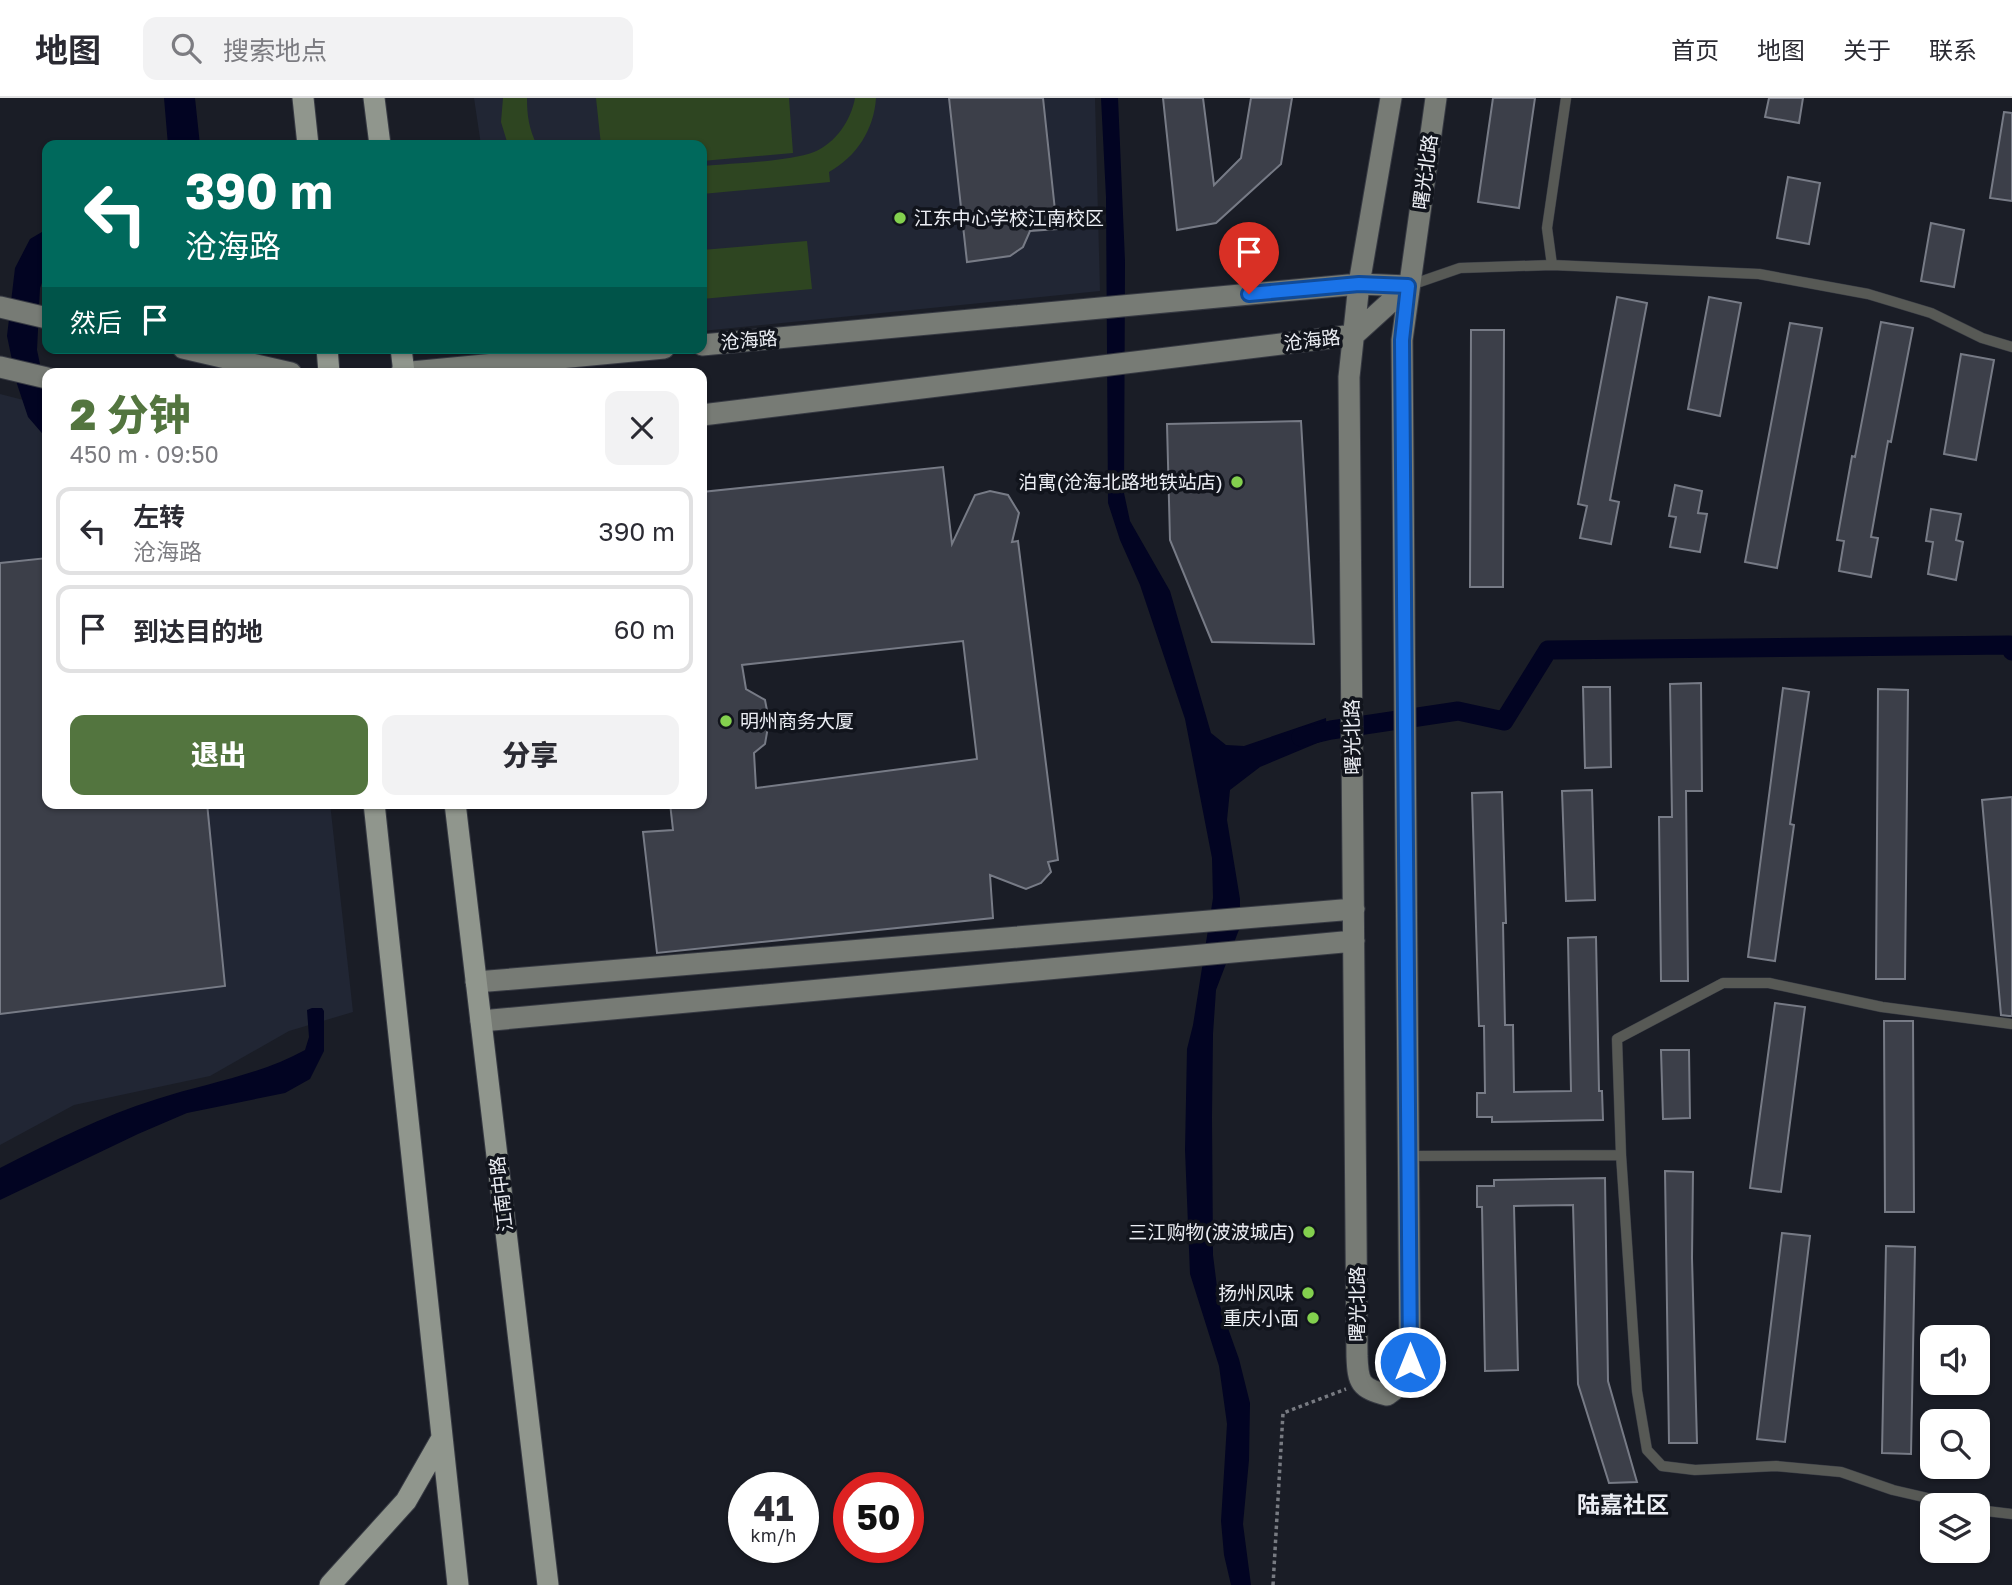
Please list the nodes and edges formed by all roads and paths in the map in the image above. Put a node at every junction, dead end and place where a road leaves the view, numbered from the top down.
1 (303, 98) edge
2 (374, 98) edge
3 (1391, 98) edge
4 (1436, 98) edge
5 (1566, 98) edge
6 (307, 140) edge
7 (379, 140) edge
8 (1552, 265) junction
9 (1359, 284) junction
10 (1408, 286) junction
11 (0, 307) edge
12 (42, 317) edge
13 (1354, 335) junction
14 (707, 345) edge
15 (2012, 347) edge
16 (209, 354) edge
17 (601, 354) edge
18 (0, 367) edge
19 (269, 368) edge
20 (455, 368) edge
21 (42, 377) edge
22 (707, 414) edge
23 (375, 809) edge
24 (456, 809) edge
25 (1354, 909) junction
26 (1354, 940) junction
27 (476, 982) junction
28 (481, 1021) junction
29 (2012, 1024) edge
30 (1621, 1155) junction
31 (1409, 1156) junction
32 (1361, 1384) junction
33 (442, 1438) junction
34 (1920, 1496) edge
35 (1990, 1511) edge
36 (2012, 1514) edge
37 (330, 1585) edge
38 (458, 1585) edge
39 (548, 1585) edge
40 (1273, 1585) edge

1 - 6 main road
2 - 7 main road
3 - 9 street, 曙光北路
4 - 10 street, 曙光北路
5 - 8 lane
8 - 10 lane
8 - 15 lane
9 - 10 street, 沧海路
9 - 13 street, 曙光北路
9 - 14 street, 沧海路
10 - 13 street, 沧海路
10 - 31 street, 曙光北路
11 - 12 street
13 - 22 street, 沧海路
13 - 25 street, 曙光北路
16 - 19 street
17 - 20 street
18 - 21 street
23 - 33 main road
24 - 27 main road, 江南中路
25 - 26 street, 曙光北路
25 - 27 street
26 - 28 street
26 - 32 street, 曙光北路
27 - 28 main road, 江南中路
28 - 39 main road, 江南中路
29 - 30 lane
30 - 31 lane
30 - 34 lane
31 - 32 street, 曙光北路
32 - 40 path
33 - 37 main road
33 - 38 main road
35 - 36 lane

